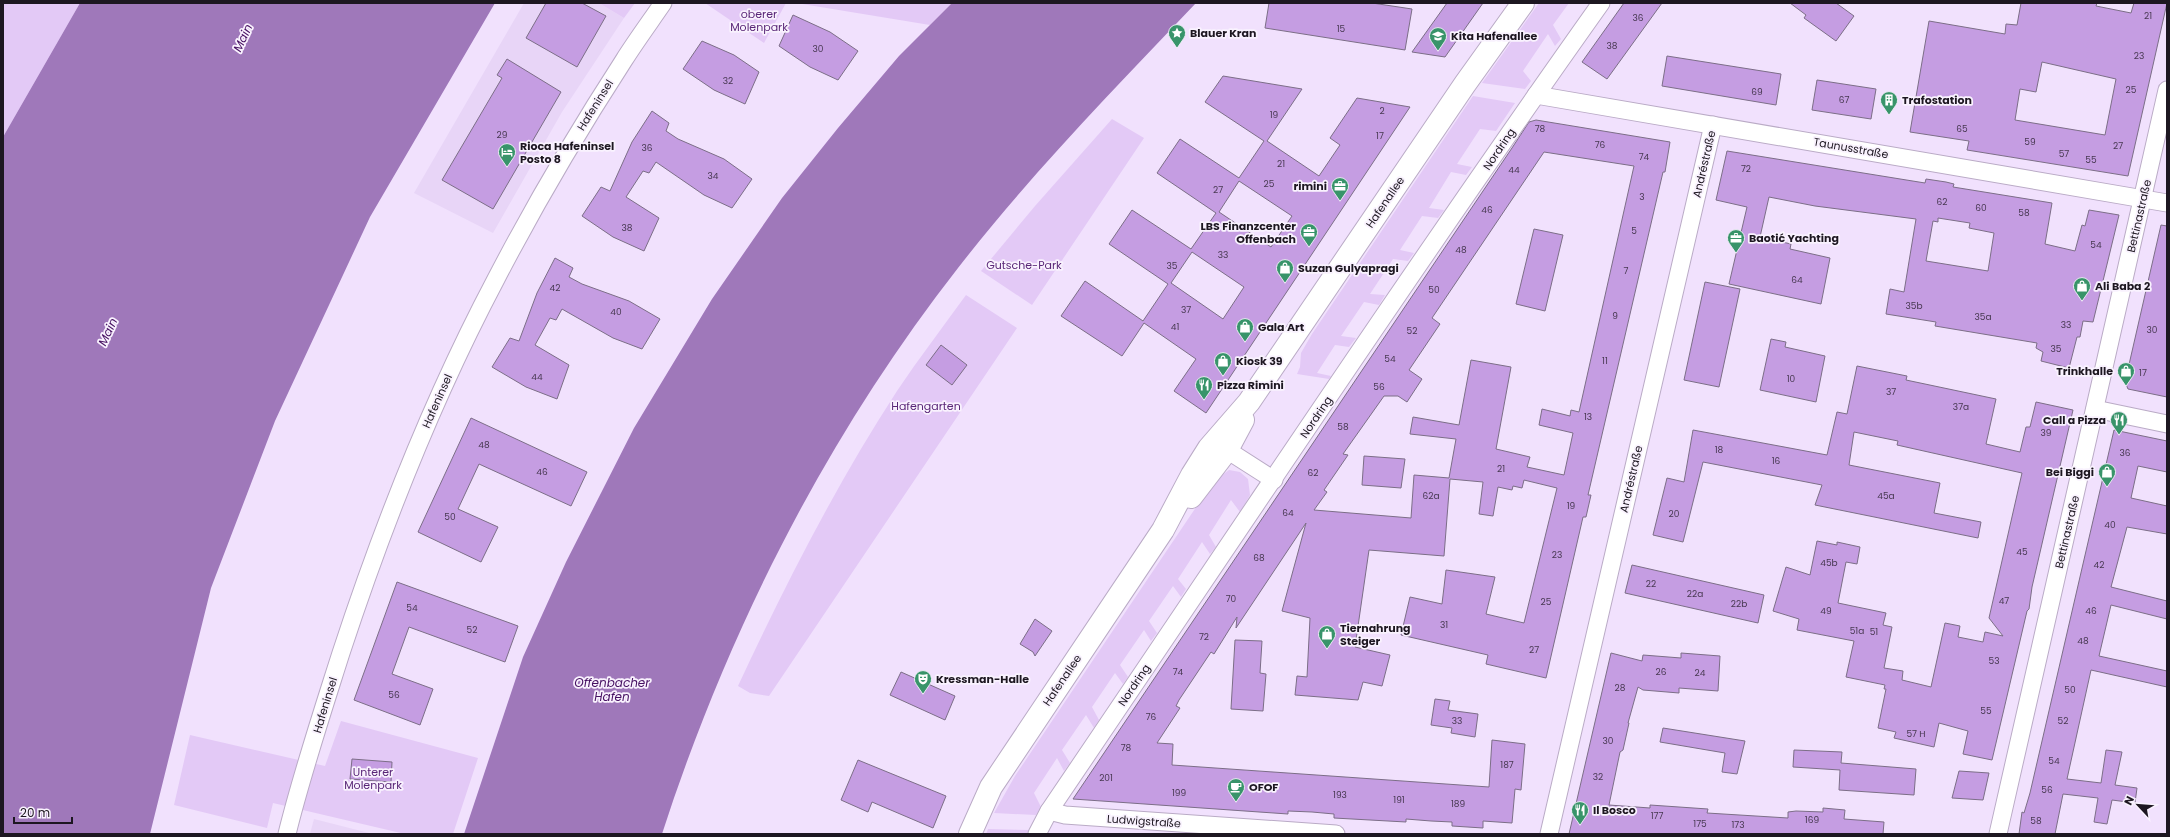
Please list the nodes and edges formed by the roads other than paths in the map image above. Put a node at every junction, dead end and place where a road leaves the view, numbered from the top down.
1 (663, 3) edge
2 (1523, 3) edge
3 (1601, 3) edge
4 (2167, 90) edge
5 (1536, 95) junction
6 (1713, 125) junction
7 (2143, 199) junction
8 (2167, 203) edge
9 (1249, 402) junction
10 (2095, 409) junction
11 (2167, 424) edge
12 (1227, 450) junction
13 (1274, 480) junction
14 (1163, 530) junction
15 (1049, 811) junction
16 (287, 834) edge
17 (970, 834) edge
18 (1037, 834) edge
19 (1336, 834) edge
20 (1549, 834) edge
21 (1998, 834) edge

1 - 16 street, Hafeninsel
2 - 9 main road, Hafenallee
3 - 5 street, Nordring
4 - 7 street, Bettinastraße
5 - 6 street, Taunusstraße
5 - 13 street, Nordring
6 - 7 street, Taunusstraße
6 - 20 street, Andréstraße
7 - 8 street, Taunusstraße
7 - 10 street, Bettinastraße
9 - 12 main road, Hafenallee
9 - 14 main road, Hafenallee
10 - 11 street
10 - 21 street, Bettinastraße
12 - 13 street
12 - 14 main road, Hafenallee
13 - 15 street, Nordring
14 - 17 main road, Hafenallee
15 - 18 street, Nordring
15 - 19 street, Ludwigstraße

